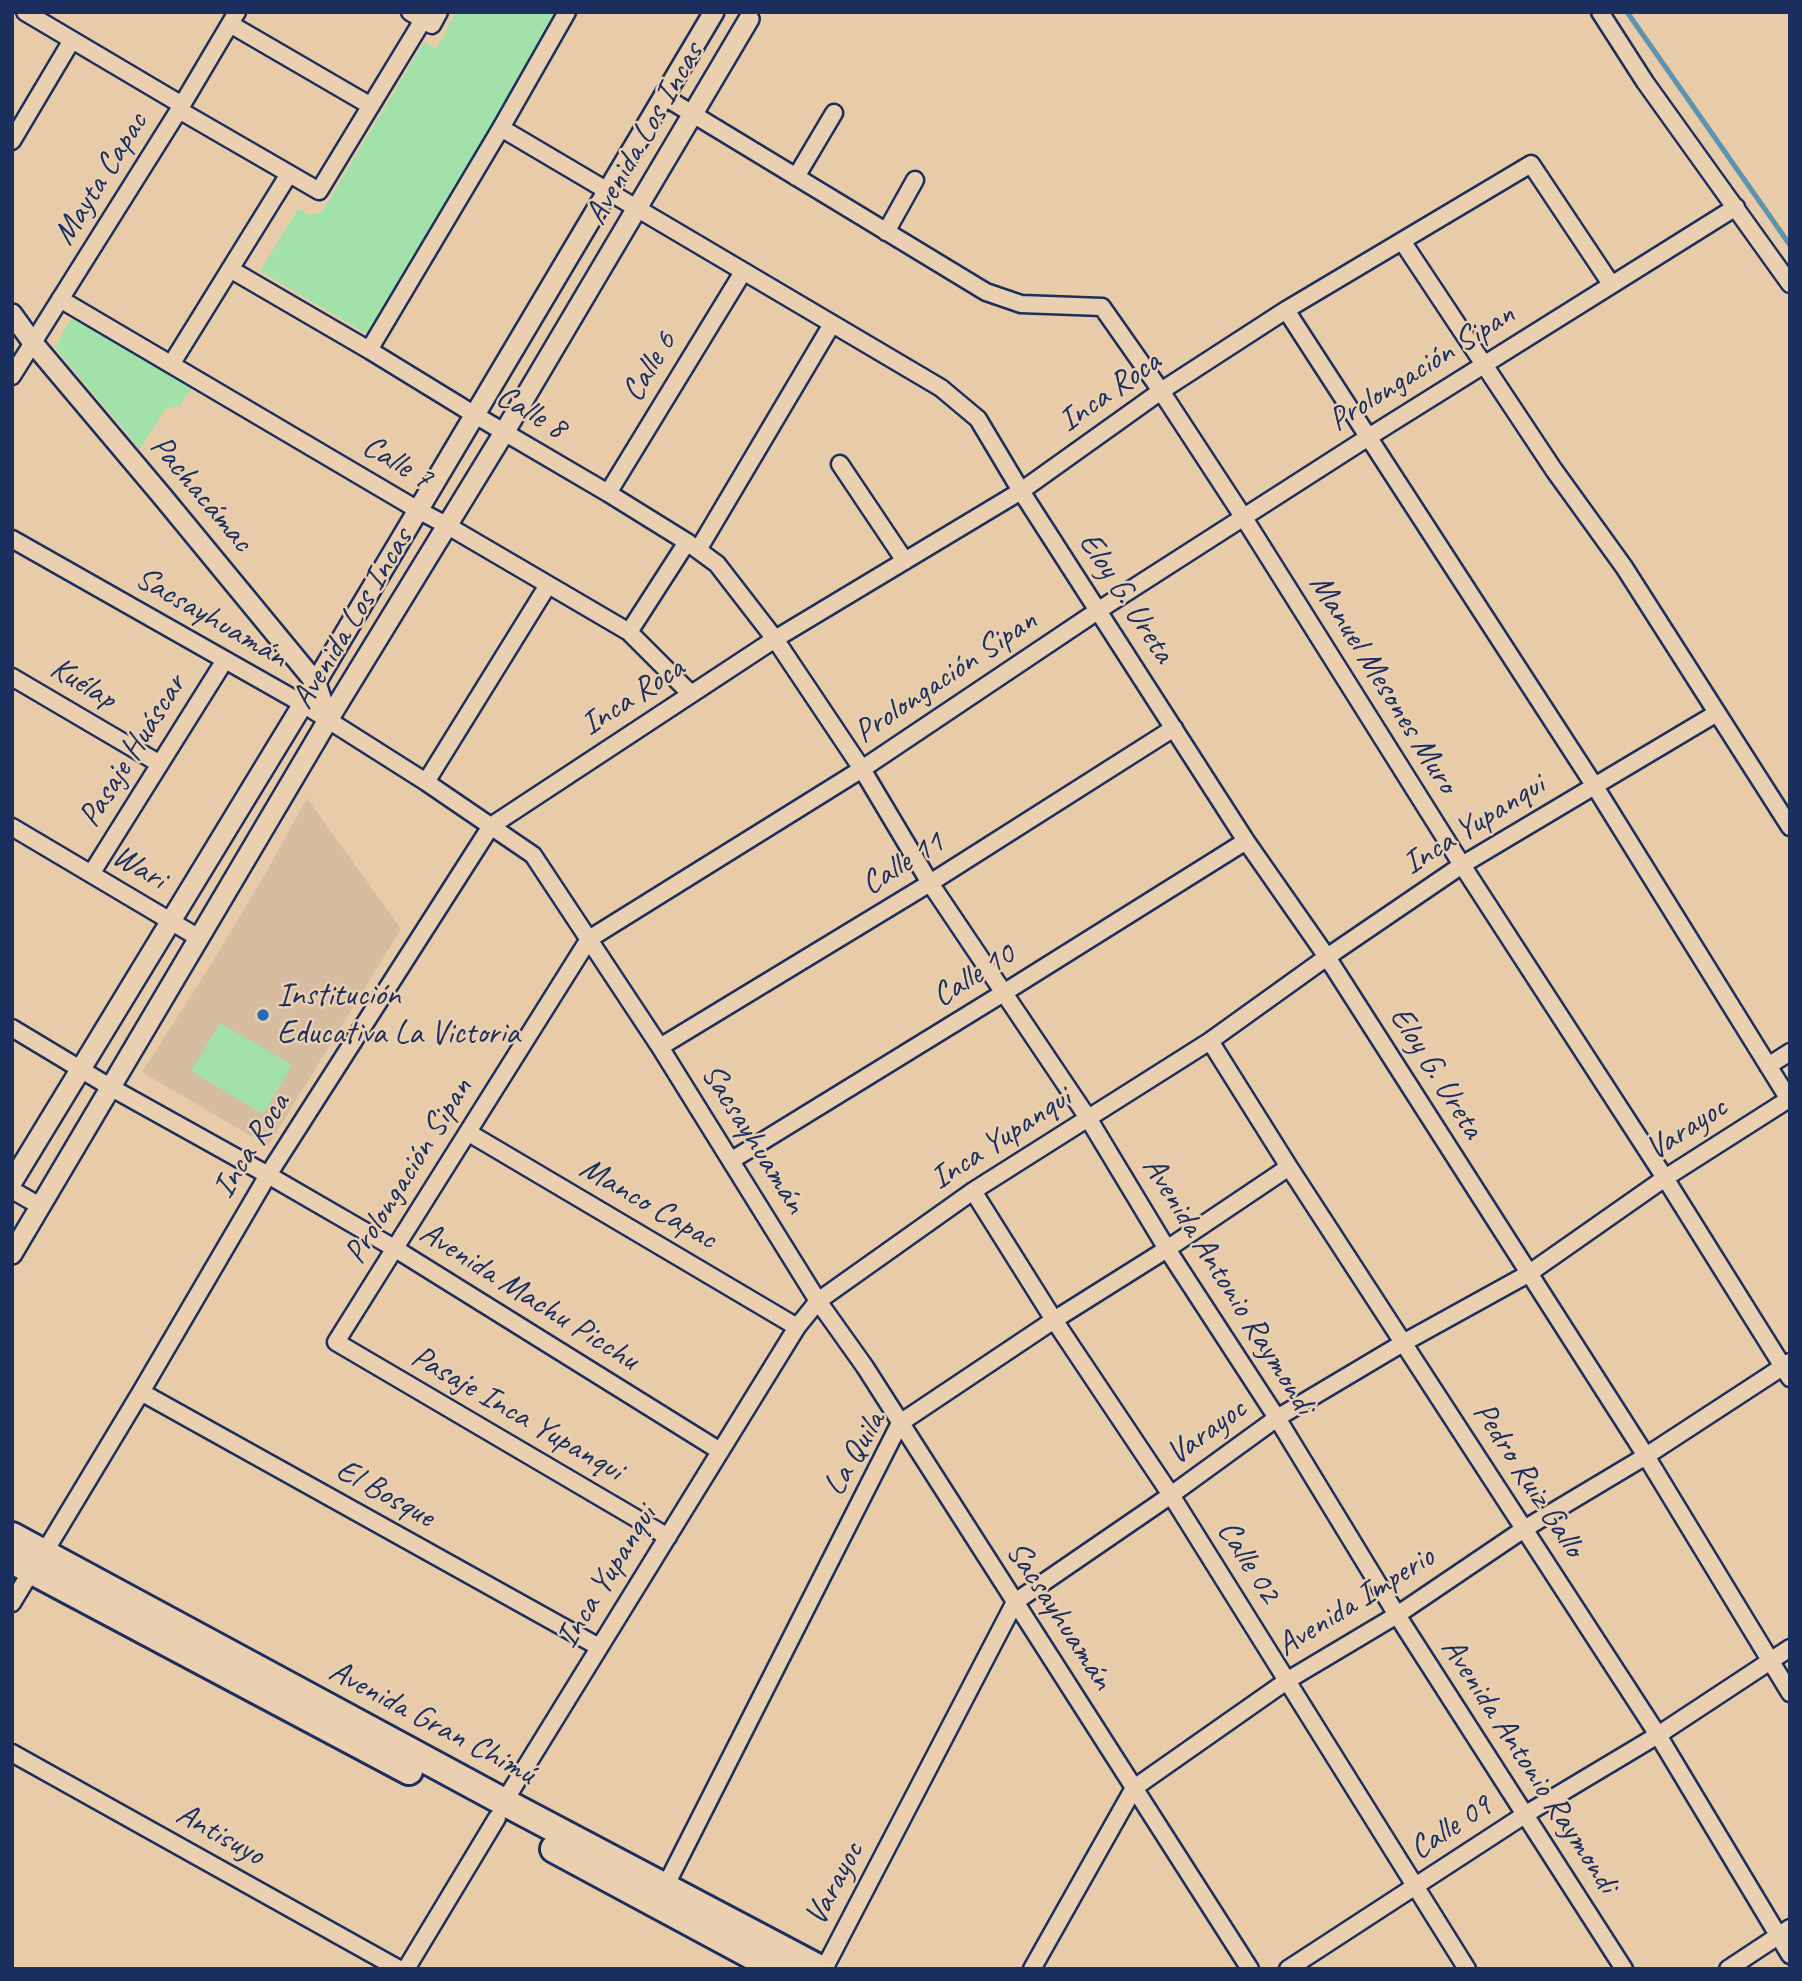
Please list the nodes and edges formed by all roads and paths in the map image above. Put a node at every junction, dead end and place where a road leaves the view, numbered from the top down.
1 (25, 12) edge
2 (439, 12) edge
3 (567, 12) edge
4 (714, 12) edge
5 (1600, 12) edge
6 (744, 15) edge
7 (416, 16) edge
8 (234, 18) edge
9 (72, 40) junction
10 (663, 96) junction
11 (371, 106) junction
12 (181, 107) junction
13 (834, 113) dead end
14 (692, 114) junction
15 (501, 128) junction
16 (12, 141) edge
17 (289, 174) junction
18 (796, 177) junction
19 (915, 180) dead end
20 (609, 191) junction
21 (1736, 207) junction
22 (638, 208) junction
23 (886, 232) junction
24 (1402, 240) junction
25 (230, 269) junction
26 (743, 272) junction
27 (1611, 284) junction
28 (1790, 284) edge
29 (61, 299) junction
30 (1286, 310) junction
31 (12, 314) edge
32 (832, 324) junction
33 (33, 343) junction
34 (369, 350) junction
35 (172, 363) junction
36 (1484, 364) junction
37 (12, 376) edge
38 (1161, 391) junction
39 (475, 415) junction
40 (505, 431) junction
41 (1367, 438) junction
42 (840, 464) dead end
43 (1021, 491) junction
44 (608, 493) junction
45 (418, 510) junction
46 (1244, 518) junction
47 (447, 526) junction
48 (12, 539) edge
49 (692, 546) junction
50 (905, 561) junction
51 (548, 585) junction
52 (1099, 610) junction
53 (629, 632) junction
54 (775, 639) junction
55 (225, 660) junction
56 (12, 677) edge
57 (316, 683) junction
58 (691, 694) junction
59 (303, 704) junction
60 (1717, 713) junction
61 (328, 720) junction
62 (1174, 728) junction
63 (160, 764) junction
64 (862, 769) junction
65 (426, 782) junction
66 (1594, 785) junction
67 (12, 827) edge
68 (491, 827) junction
69 (1790, 827) edge
70 (1245, 841) junction
71 (1462, 865) junction
72 (91, 874) junction
73 (930, 883) junction
74 (171, 921) junction
75 (199, 938) junction
76 (589, 939) junction
77 (1327, 957) junction
78 (1005, 992) junction
79 (12, 1028) edge
80 (1210, 1041) junction
81 (660, 1047) junction
82 (1790, 1052) edge
83 (1768, 1066) junction
84 (80, 1070) junction
85 (110, 1087) junction
86 (1789, 1100) edge
87 (1088, 1118) junction
88 (469, 1133) junction
89 (732, 1160) junction
90 (1289, 1167) junction
91 (268, 1175) junction
92 (1665, 1178) junction
93 (12, 1182) edge
94 (12, 1190) edge
95 (973, 1191) junction
96 (40, 1206) junction
97 (394, 1248) junction
98 (1167, 1249) junction
99 (12, 1254) edge
100 (1528, 1274) junction
101 (818, 1301) junction
102 (1054, 1320) junction
103 (797, 1326) junction
104 (336, 1342) joint
105 (1403, 1343) junction
106 (1787, 1369) edge
107 (141, 1392) junction
108 (1277, 1419) junction
109 (900, 1423) junction
110 (720, 1451) junction
111 (1646, 1456) junction
112 (1171, 1496) junction
113 (1524, 1529) junction
114 (12, 1536) edge
115 (668, 1537) junction
116 (30, 1561) edge
117 (1015, 1602) junction
118 (12, 1603) edge
119 (1397, 1615) junction
120 (599, 1647) junction
121 (1790, 1648) edge
122 (1769, 1661) junction
123 (1288, 1680) junction
124 (1790, 1693) edge
125 (1658, 1735) junction
126 (12, 1753) edge
127 (1134, 1788) junction
128 (500, 1810) junction
129 (1526, 1814) junction
130 (665, 1887) junction
131 (1416, 1887) junction
132 (1784, 1932) edge
133 (1790, 1955) edge
134 (399, 1969) edge
135 (406, 1969) edge
136 (777, 1969) edge
137 (822, 1969) edge
138 (1032, 1969) edge
139 (1250, 1969) edge
140 (1288, 1969) edge
141 (1467, 1969) edge
142 (1624, 1969) edge
143 (1728, 1969) edge

1 - 9 street
2 - 7 street
3 - 15 street
4 - 10 street, Avenida Los Incas
5 - 21 street
6 - 14 street, Avenida Los Incas
7 - 11 street
8 - 11 street
8 - 12 street, Mayta Capac
9 - 12 street
9 - 16 street
10 - 14 street
10 - 20 street, Avenida Los Incas
11 - 17 street
12 - 17 street
12 - 29 street, Mayta Capac
13 - 18 street
14 - 18 street
14 - 22 street, Avenida Los Incas
15 - 20 street, Eloy G. Ureta
15 - 34 street
17 - 25 street
18 - 23 street
19 - 23 street
20 - 22 street, Eloy G. Ureta
20 - 39 street, Avenida Los Incas
21 - 27 street, Prolongación Sipan
21 - 28 street
22 - 26 street, Eloy G. Ureta
22 - 40 street, Avenida Los Incas
23 - 38 street, Manuel Mesones Muro
24 - 27 street, Inca Roca
24 - 30 street, Inca Roca
24 - 36 street
25 - 34 street, Calle 8
25 - 35 street
26 - 32 street, Eloy G. Ureta
26 - 44 street, Calle 6
27 - 36 street, Prolongación Sipan
29 - 33 street, Mayta Capac
29 - 35 street, Calle 7
30 - 38 street, Inca Roca
30 - 41 street
31 - 33 street, Pachacámac
32 - 43 street, Eloy G. Ureta
32 - 49 street
33 - 37 street, Mayta Capac
33 - 57 street, Pachacámac
34 - 39 street, Calle 8
35 - 45 street, Calle 7
36 - 41 street, Prolongación Sipan
36 - 60 street
38 - 43 street, Inca Roca
38 - 46 street, Manuel Mesones Muro
39 - 40 street, Calle 8
39 - 45 street, Avenida Los Incas
40 - 44 street, Calle 8
40 - 47 street, Avenida Los Incas
41 - 46 street, Prolongación Sipan
41 - 66 street
42 - 50 street
43 - 50 street, Inca Roca
43 - 52 street, Eloy G. Ureta
44 - 49 street, Calle 8
45 - 47 street, Calle 7
45 - 57 street, Avenida Los Incas
46 - 52 street, Prolongación Sipan
46 - 71 street, Manuel Mesones Muro
47 - 51 street, Calle 7
47 - 61 street, Avenida Los Incas
48 - 55 street, Sacsayhuamán
49 - 53 street
49 - 54 street, Calle 8
50 - 54 street, Inca Roca
51 - 53 street, Calle 7
51 - 65 street
52 - 62 street, Eloy G. Ureta
52 - 64 street, Prolongación Sipan
53 - 58 street, Calle 7
54 - 58 street, Inca Roca
54 - 64 street, Avenida Antonio Raymondi
55 - 59 street, Sacsayhuamán
55 - 63 street, Pasaje Huáscar
56 - 63 street, Kuélap
57 - 59 street, Avenida Los Incas
57 - 61 street, Pachacámac
58 - 68 street, Inca Roca
59 - 61 street, Sacsayhuamán
59 - 74 street, Avenida Los Incas
60 - 66 street, Inca Yupanqui
60 - 69 street
61 - 65 street, Sacsayhuamán
61 - 75 street, Avenida Los Incas
62 - 70 street, Eloy G. Ureta
62 - 73 street, Calle 11
63 - 72 street, Pasaje Huáscar
64 - 73 street, Avenida Antonio Raymondi
64 - 76 street, Prolongación Sipan
65 - 68 street, Sacsayhuamán
66 - 71 street, Inca Yupanqui
66 - 83 street
67 - 72 street, Wari
68 - 76 street, Sacsayhuamán
68 - 91 street, Inca Roca
70 - 77 street, Eloy G. Ureta
70 - 78 street, Calle 10
71 - 77 street, Inca Yupanqui
71 - 92 street, Manuel Mesones Muro
72 - 74 street, Wari
73 - 78 street, Avenida Antonio Raymondi
73 - 81 street, Calle 11
74 - 75 street, Wari
74 - 84 street, Avenida Los Incas
75 - 85 street, Avenida Los Incas
76 - 81 street, Sacsayhuamán
76 - 88 street, Prolongación Sipan
77 - 80 street, Inca Yupanqui
77 - 100 street, Eloy G. Ureta
78 - 87 street, Avenida Antonio Raymondi
78 - 89 street, Calle 10
79 - 84 street, Avenida Machu Picchu
80 - 87 street, Inca Yupanqui
80 - 90 street, Pedro Ruiz Gallo
81 - 89 street, Sacsayhuamán
82 - 83 street
83 - 86 street
84 - 85 street, Avenida Machu Picchu
84 - 93 street, Avenida Los Incas
85 - 91 street, Avenida Machu Picchu
85 - 96 street, Avenida Los Incas
86 - 92 street, Varayoc
87 - 95 street, Inca Yupanqui
87 - 98 street, Avenida Antonio Raymondi
88 - 97 street, Prolongación Sipan
88 - 103 street, Manco Capac
89 - 101 street, Sacsayhuamán
90 - 98 street, La Quila
90 - 105 street, Pedro Ruiz Gallo
91 - 97 street, Avenida Machu Picchu
91 - 107 street, Inca Roca
92 - 100 street, Varayoc
92 - 106 street, Manuel Mesones Muro
94 - 96 street
95 - 101 street, Inca Yupanqui
95 - 102 street, Calle 02
96 - 99 street, Avenida Los Incas
97 - 104 street, Prolongación Sipan
97 - 110 street, Avenida Machu Picchu
98 - 102 street, La Quila
98 - 108 street, Avenida Antonio Raymondi
100 - 105 street, Varayoc
100 - 111 street, Eloy G. Ureta
101 - 103 street, Inca Yupanqui
101 - 109 street, Sacsayhuamán
102 - 109 street, La Quila
102 - 112 street, Calle 02
103 - 110 street, Inca Yupanqui
104 - 115 street, Pasaje Inca Yupanqui
105 - 108 street, Varayoc
105 - 113 street, Pedro Ruiz Gallo
106 - 111 street, Avenida Imperio
107 - 116 street, Inca Roca
107 - 120 street, El Bosque
108 - 112 street, Varayoc
108 - 119 street, Avenida Antonio Raymondi
109 - 117 street, Sacsayhuamán
109 - 130 street, La Quila
110 - 115 street, Inca Yupanqui
111 - 113 street, Avenida Imperio
111 - 122 street, Eloy G. Ureta
112 - 117 street, Varayoc
112 - 123 street, Calle 02
113 - 119 street, Avenida Imperio
113 - 125 street, Pedro Ruiz Gallo
114 - 116 highway, Avenida Gran Chimú
115 - 120 street, Inca Yupanqui
116 - 118 street, Inca Roca
116 - 128 highway, Avenida Gran Chimú
117 - 127 street, Sacsayhuamán
117 - 137 street, Varayoc
119 - 123 street, Avenida Imperio
119 - 129 street, Avenida Antonio Raymondi
120 - 128 street, Inca Yupanqui
121 - 122 street, Calle 09
122 - 124 street, Eloy G. Ureta
122 - 125 street, Calle 09
123 - 127 street, Avenida Imperio
123 - 131 street, Calle 02
125 - 129 street, Calle 09
125 - 132 street, Pedro Ruiz Gallo
126 - 134 street, Antisuyo
127 - 138 street, Avenida Imperio
127 - 139 street, Sacsayhuamán
128 - 130 highway, Avenida Gran Chimú
128 - 135 street, Inca Yupanqui
128 - 136 highway, Avenida Gran Chimú
129 - 131 street, Calle 09
129 - 142 street, Avenida Antonio Raymondi
130 - 137 highway, Avenida Gran Chimú
131 - 140 street, Calle 09
131 - 141 street, Calle 02
132 - 133 street, Pedro Ruiz Gallo
132 - 143 street

